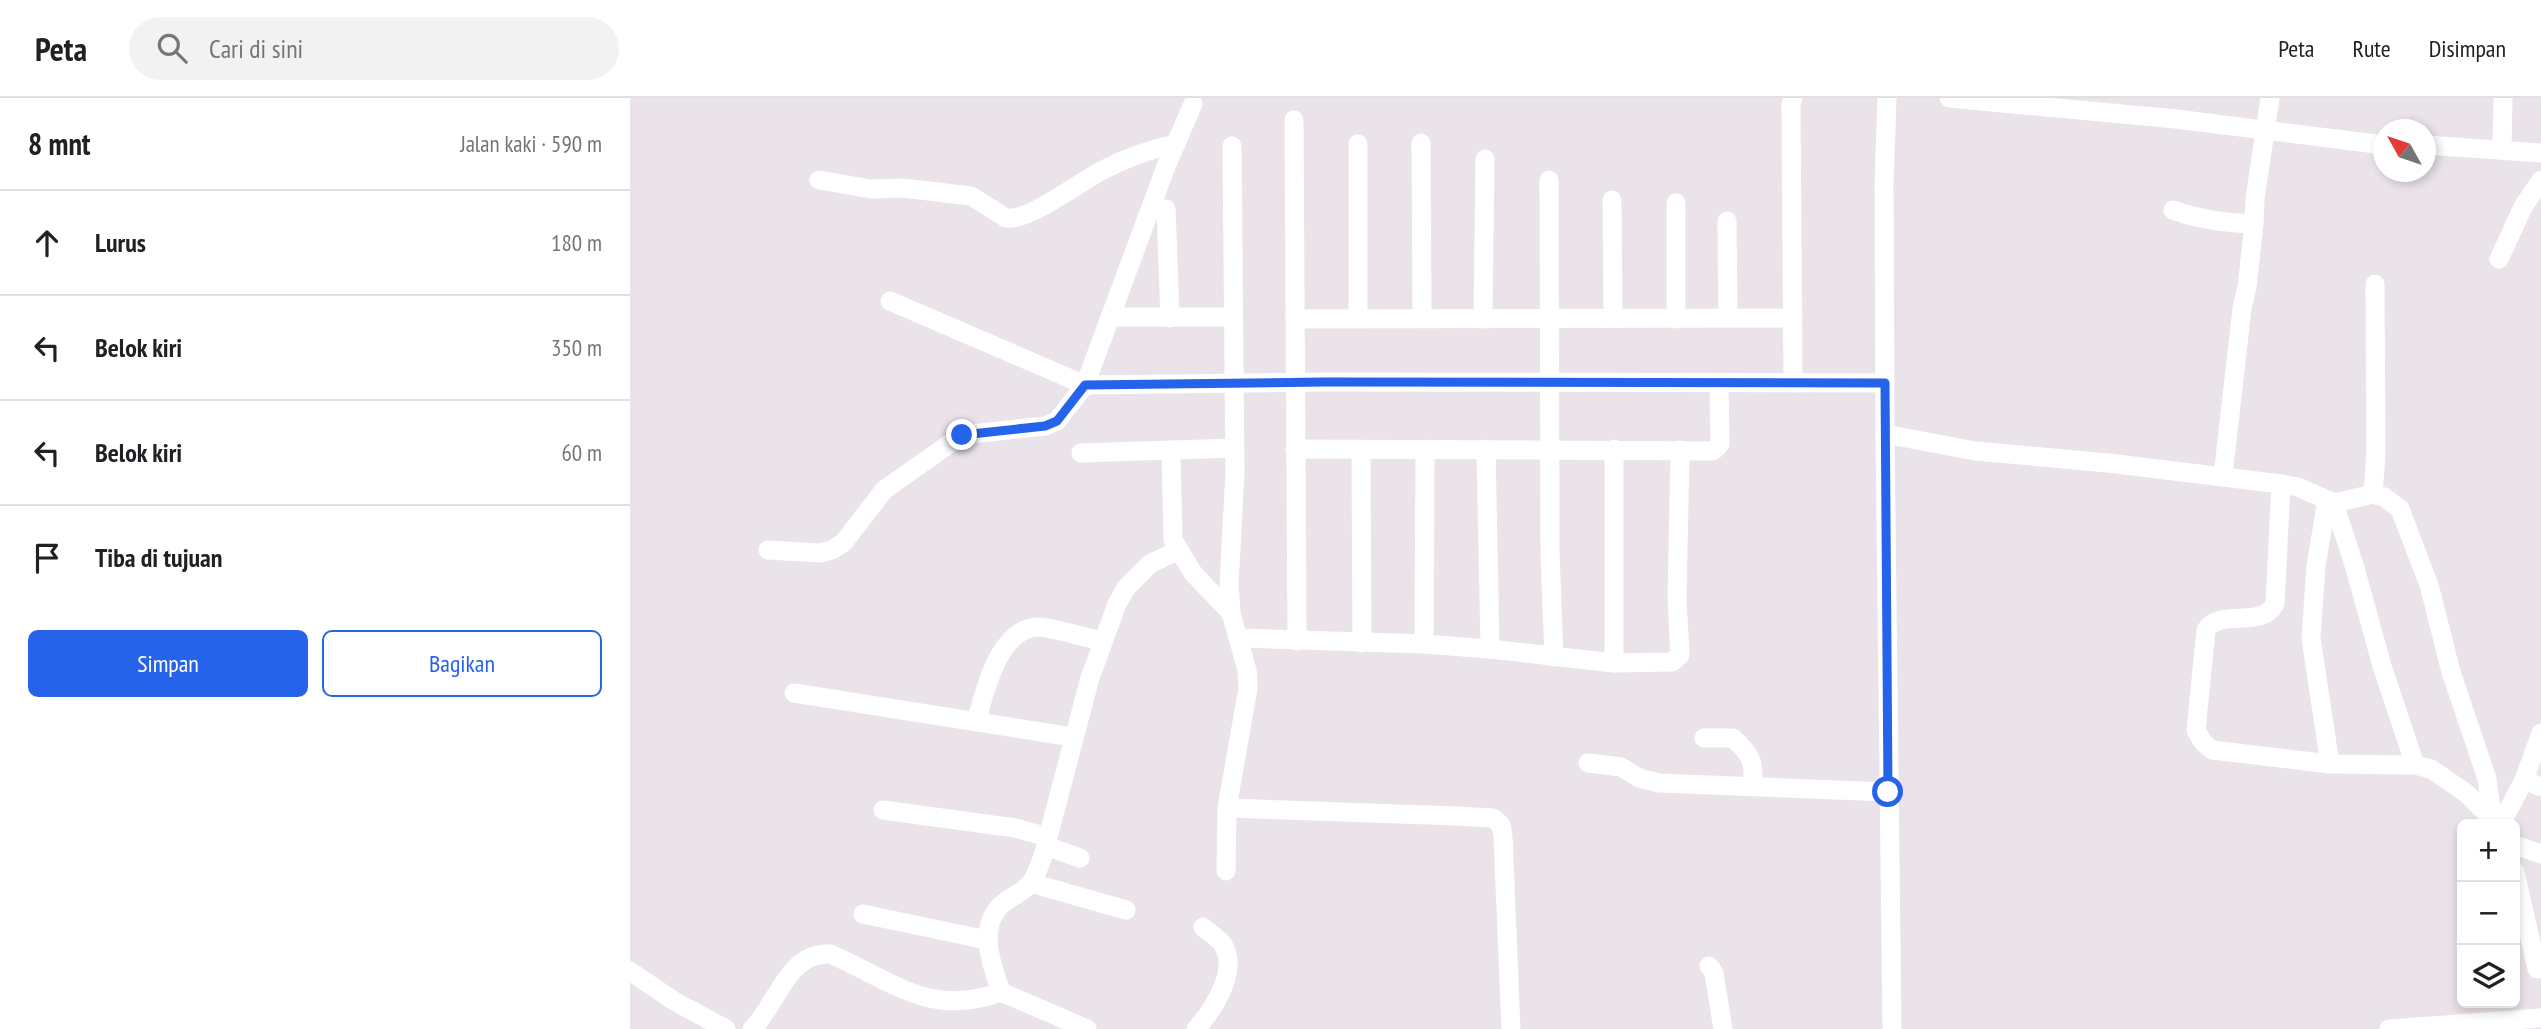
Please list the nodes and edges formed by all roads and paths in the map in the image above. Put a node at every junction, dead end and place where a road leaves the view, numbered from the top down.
1 (1793, 98) edge
2 (1887, 98) edge
3 (1949, 98) edge
4 (2270, 98) edge
5 (2503, 98) edge
6 (1970, 99) edge
7 (1193, 104) dead end
8 (1294, 120) dead end
9 (2266, 130) junction
10 (1421, 143) dead end
11 (1176, 144) junction
12 (1358, 144) dead end
13 (2373, 144) edge
14 (1232, 146) dead end
15 (2436, 146) edge
16 (2502, 150) junction
17 (2541, 153) edge
18 (1485, 159) dead end
19 (819, 180) dead end
20 (1549, 180) dead end
21 (2541, 180) edge
22 (1612, 200) dead end
23 (1676, 203) dead end
24 (1166, 209) dead end
25 (2173, 210) dead end
26 (1727, 221) dead end
27 (2254, 224) junction
28 (2499, 260) dead end
29 (2375, 284) dead end
30 (890, 301) dead end
31 (1110, 317) junction
32 (1233, 317) junction
33 (1170, 318) junction
34 (1358, 318) junction
35 (1422, 318) junction
36 (1550, 318) junction
37 (1613, 318) junction
38 (1676, 318) junction
39 (1728, 318) junction
40 (1793, 318) junction
41 (1295, 319) junction
42 (1483, 319) junction
43 (1233, 383) junction
44 (1295, 383) junction
45 (1719, 383) junction
46 (1793, 383) junction
47 (1885, 383) junction
48 (1550, 384) junction
49 (1085, 385) junction
50 (1885, 434) junction
51 (1234, 448) junction
52 (1296, 449) junction
53 (1425, 449) junction
54 (1486, 449) junction
55 (1551, 449) junction
56 (1614, 449) junction
57 (1362, 450) junction
58 (1680, 450) junction
59 (1171, 451) junction
60 (1081, 453) dead end
61 (2223, 476) junction
62 (2281, 484) junction
63 (2373, 494) junction
64 (2330, 501) junction
65 (768, 550) dead end
66 (1178, 550) junction
67 (1231, 613) junction
68 (1238, 638) junction
69 (1102, 641) junction
70 (1297, 641) junction
71 (1362, 643) junction
72 (1424, 644) junction
73 (1490, 649) junction
74 (1554, 657) junction
75 (1614, 663) junction
76 (794, 693) dead end
77 (976, 722) junction
78 (2541, 733) edge
79 (1073, 737) junction
80 (1704, 738) dead end
81 (1588, 763) dead end
82 (2330, 764) junction
83 (2415, 765) junction
84 (2533, 784) edge
85 (1753, 785) junction
86 (1888, 792) junction
87 (1227, 808) junction
88 (883, 810) dead end
89 (2494, 819) edge
90 (2496, 819) edge
91 (2500, 819) edge
92 (1047, 842) junction
93 (2520, 847) edge
94 (2541, 854) edge
95 (1080, 858) dead end
96 (1226, 871) dead end
97 (2519, 882) edge
98 (1031, 883) junction
99 (1126, 910) dead end
100 (863, 914) dead end
101 (2534, 921) edge
102 (1203, 927) dead end
103 (987, 940) junction
104 (1709, 966) dead end
105 (2537, 968) dead end
106 (630, 971) edge
107 (1001, 992) junction
108 (2541, 1018) edge
109 (1082, 1028) edge
110 (726, 1029) edge
111 (752, 1029) edge
112 (1196, 1029) edge
113 (1511, 1029) edge
114 (1723, 1029) edge
115 (1892, 1029) edge
116 (2389, 1029) edge

1 - 40 street
2 - 47 street
3 - 6 street
4 - 9 street
5 - 16 street
6 - 9 street
7 - 11 street
8 - 41 street
9 - 13 street
9 - 27 street
10 - 35 street
11 - 19 street
11 - 31 street
12 - 34 street
14 - 32 street
15 - 16 street
16 - 17 street
18 - 42 street
20 - 36 street
21 - 28 street
22 - 37 street
23 - 38 street
24 - 33 street
25 - 27 street
26 - 39 street
27 - 61 street
29 - 63 street
30 - 49 street
31 - 33 street
31 - 49 street
32 - 33 street
32 - 43 street
34 - 35 street
34 - 41 street
35 - 42 street
36 - 37 street
36 - 42 street
36 - 48 street
37 - 38 street
38 - 39 street
39 - 40 street
40 - 46 street
41 - 44 street
43 - 44 street
43 - 49 street
43 - 51 street
44 - 48 street
44 - 52 street
45 - 46 street
45 - 48 street
45 - 58 street
46 - 47 street
47 - 50 street
48 - 55 street
49 - 65 street
50 - 61 street
50 - 86 street
51 - 59 street
51 - 67 street
52 - 57 street
52 - 70 street
53 - 54 street
53 - 57 street
53 - 72 street
54 - 55 street
54 - 73 street
55 - 56 street
55 - 74 street
56 - 58 street
56 - 75 street
57 - 71 street
58 - 75 street
59 - 60 street
59 - 66 street
61 - 62 street
62 - 64 street
62 - 82 street
63 - 64 street
63 - 90 street
64 - 82 street
64 - 83 street
66 - 67 street
66 - 69 street
67 - 68 street
68 - 70 street
68 - 87 street
69 - 77 street
69 - 79 street
70 - 71 street
71 - 72 street
72 - 73 street
73 - 74 street
74 - 75 street
76 - 77 street
77 - 79 street
78 - 84 street
79 - 92 street
80 - 85 street
81 - 85 street
82 - 83 street
83 - 89 street
84 - 91 street
85 - 86 street
86 - 115 street
87 - 96 street
87 - 113 street
88 - 92 street
92 - 95 street
92 - 98 street
93 - 94 street
97 - 101 street
98 - 99 street
98 - 103 street
100 - 103 street
101 - 105 street
102 - 112 street
103 - 107 street
104 - 114 street
106 - 110 street
107 - 109 street
107 - 111 street
108 - 116 street

